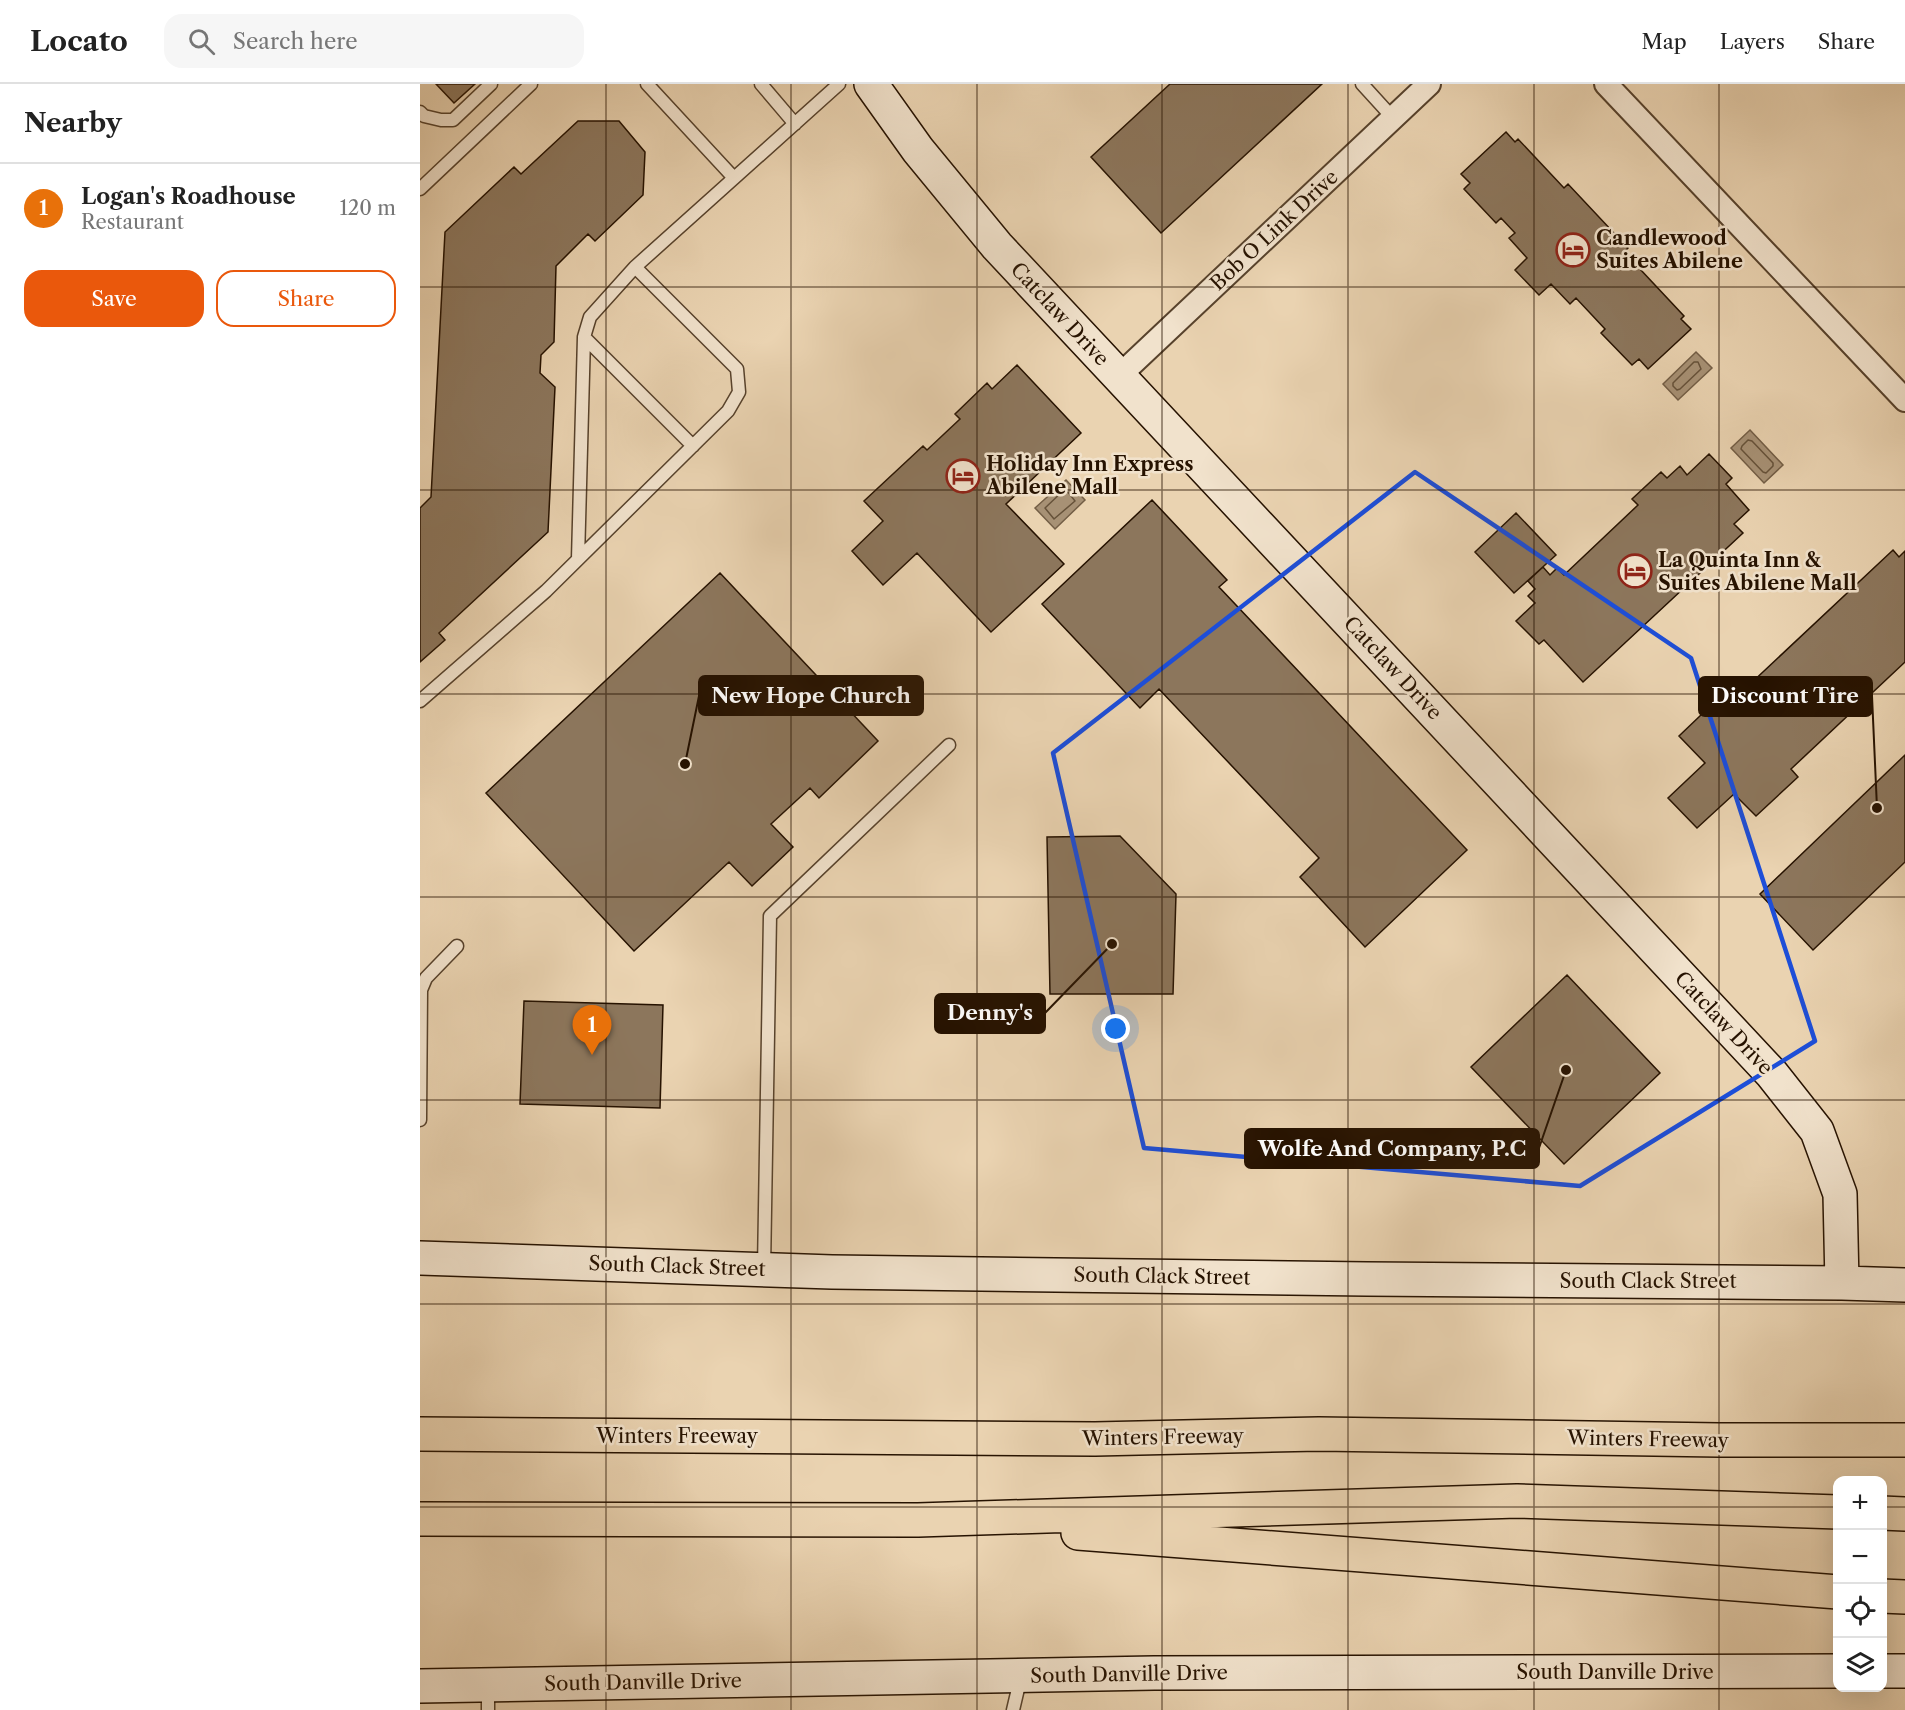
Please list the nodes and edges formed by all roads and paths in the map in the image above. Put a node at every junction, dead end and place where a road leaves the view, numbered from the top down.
1 (491, 84) edge
2 (531, 84) edge
3 (647, 84) edge
4 (761, 84) edge
5 (839, 84) edge
6 (871, 84) edge
7 (1362, 84) edge
8 (1429, 84) edge
9 (1606, 84) edge
10 (420, 112) edge
11 (1393, 118) junction
12 (795, 124) junction
13 (734, 178) junction
14 (423, 181) edge
15 (635, 267) junction
16 (584, 337) junction
17 (1119, 376) junction
18 (1905, 400) edge
19 (693, 446) junction
20 (578, 559) junction
21 (420, 701) edge
22 (949, 745) dead end
23 (457, 945) dead end
24 (420, 1120) edge
25 (424, 1257) edge
26 (764, 1269) junction
27 (1842, 1282) junction
28 (1905, 1285) edge
29 (1905, 1419) edge
30 (420, 1434) edge
31 (1551, 1438) junction
32 (1905, 1440) edge
33 (1833, 1512) edge
34 (1887, 1513) edge
35 (1905, 1514) edge
36 (420, 1519) edge
37 (918, 1520) junction
38 (1833, 1592) edge
39 (1887, 1596) edge
40 (1905, 1597) edge
41 (1833, 1671) edge
42 (1887, 1671) edge
43 (1905, 1671) edge
44 (1022, 1675) junction
45 (420, 1686) edge
46 (488, 1697) edge
47 (1013, 1710) edge

1 - 10 lane
2 - 14 lane
3 - 13 lane
4 - 12 lane
5 - 12 lane
6 - 17 main road, Catclaw Drive
7 - 11 lane
8 - 11 street, Bob O Link Drive
9 - 18 street
11 - 17 street, Bob O Link Drive
12 - 13 lane
13 - 15 lane
15 - 16 lane
15 - 19 lane
16 - 19 lane
16 - 20 lane
17 - 27 main road, Catclaw Drive
19 - 20 lane
20 - 21 lane
22 - 26 lane
23 - 24 lane
25 - 26 main road, South Clack Street
26 - 27 main road, South Clack Street
27 - 28 main road, South Clack Street
29 - 31 highway
30 - 31 highway, Winters Freeway
31 - 32 highway, Winters Freeway
33 - 37 highway
34 - 35 highway
36 - 37 highway
37 - 38 highway
39 - 40 highway
41 - 44 main road, South Danville Drive
42 - 43 main road
44 - 46 main road, South Danville Drive
44 - 47 lane
45 - 46 main road, South Danville Drive

